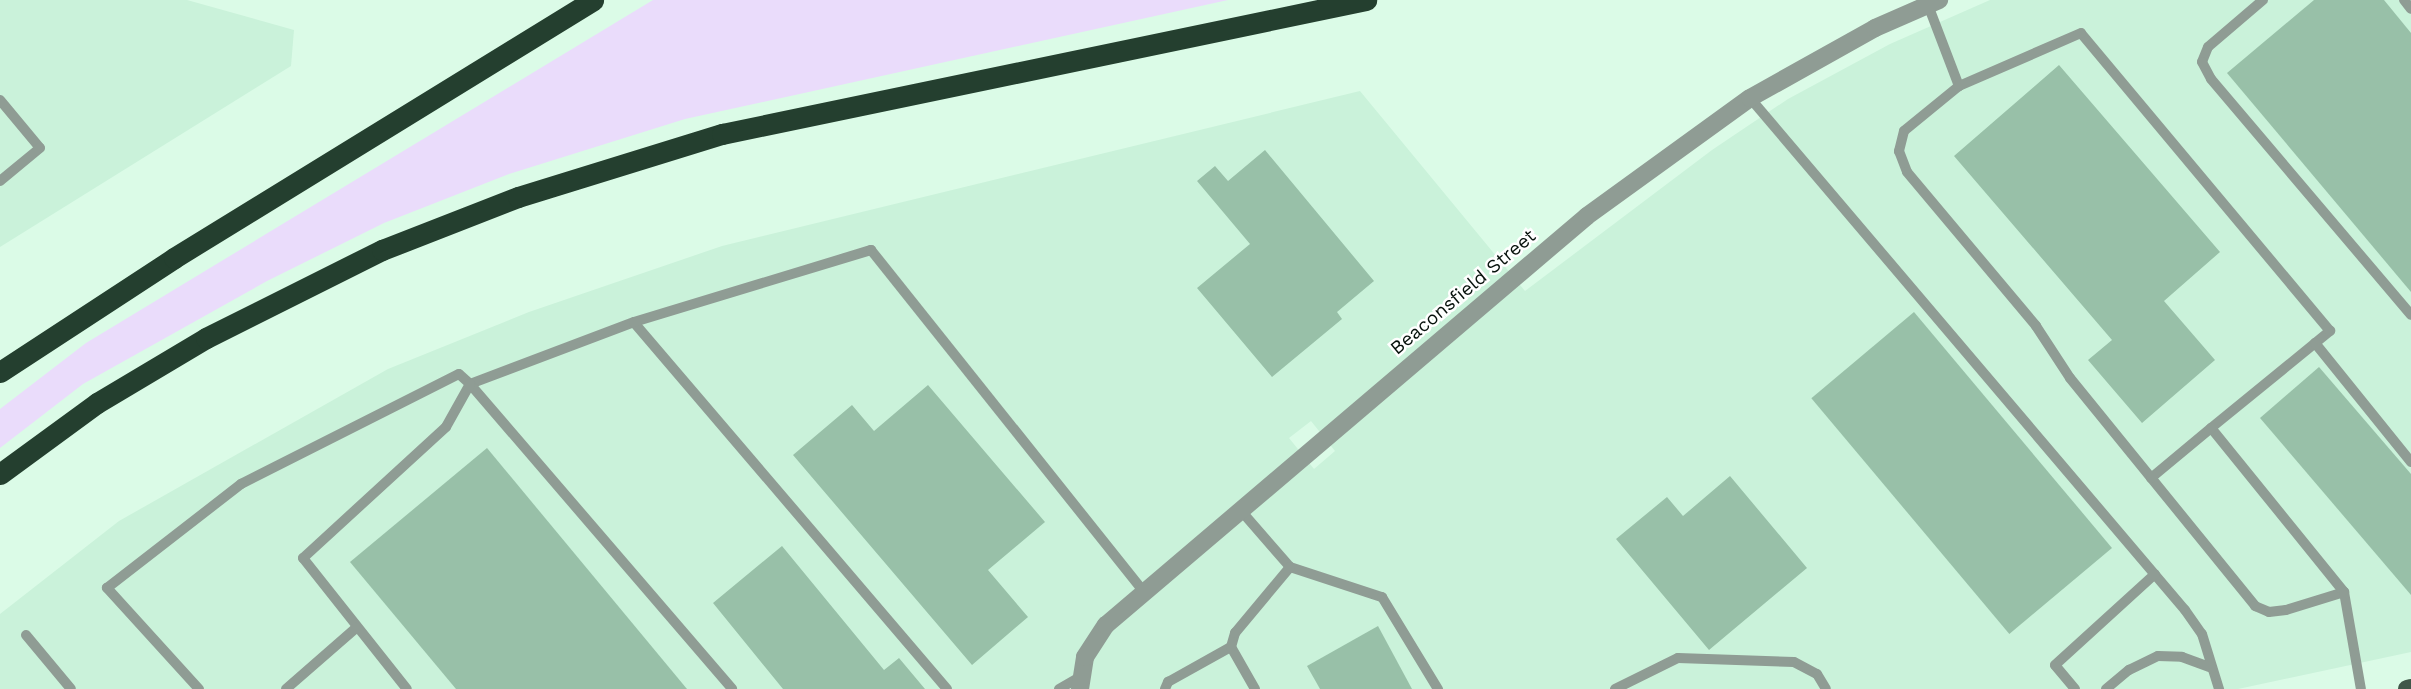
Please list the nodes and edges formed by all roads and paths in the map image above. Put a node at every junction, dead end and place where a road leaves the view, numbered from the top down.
1 (593, 0) edge
2 (1366, 0) edge
3 (2263, 0) edge
4 (2404, 0) edge
5 (1934, 2) edge
6 (2411, 9) edge
7 (1959, 86) junction
8 (1750, 98) junction
9 (0, 100) edge
10 (0, 181) edge
11 (2411, 315) edge
12 (634, 322) junction
13 (2315, 343) junction
14 (0, 372) edge
15 (470, 384) junction
16 (2211, 428) junction
17 (2411, 462) edge
18 (0, 474) edge
19 (2151, 478) junction
20 (1243, 513) junction
21 (1290, 567) junction
22 (2155, 574) junction
23 (2344, 592) junction
24 (1145, 593) junction
25 (356, 628) junction
26 (26, 635) dead end
27 (1231, 647) junction
28 (2213, 668) junction
29 (1079, 683) edge
30 (71, 689) edge
31 (199, 689) edge
32 (286, 689) edge
33 (407, 689) edge
34 (732, 689) edge
35 (947, 689) edge
36 (1059, 689) edge
37 (1165, 689) edge
38 (1255, 689) edge
39 (1438, 689) edge
40 (1615, 689) edge
41 (1826, 689) edge
42 (2074, 689) edge
43 (2106, 689) edge
44 (2219, 689) edge
45 (2361, 689) edge

1 - 14 highway
2 - 18 highway
3 - 11 lane
4 - 6 lane
5 - 7 lane
5 - 8 street, Beaconsfield Street
7 - 13 lane
7 - 19 lane
8 - 20 street, Beaconsfield Street
8 - 22 lane
9 - 10 lane
12 - 15 lane
12 - 24 lane
12 - 35 lane
13 - 16 lane
13 - 17 lane
15 - 25 lane
15 - 31 lane
15 - 34 lane
16 - 19 lane
16 - 23 lane
19 - 23 lane
20 - 21 lane
20 - 24 street, Beaconsfield Street
21 - 27 lane
21 - 39 lane
22 - 28 lane
22 - 42 lane
23 - 45 lane
24 - 29 street, Beaconsfield Street
25 - 32 lane
25 - 33 lane
26 - 30 lane
27 - 37 lane
27 - 38 lane
28 - 43 lane
28 - 44 lane
29 - 36 lane
40 - 41 lane

